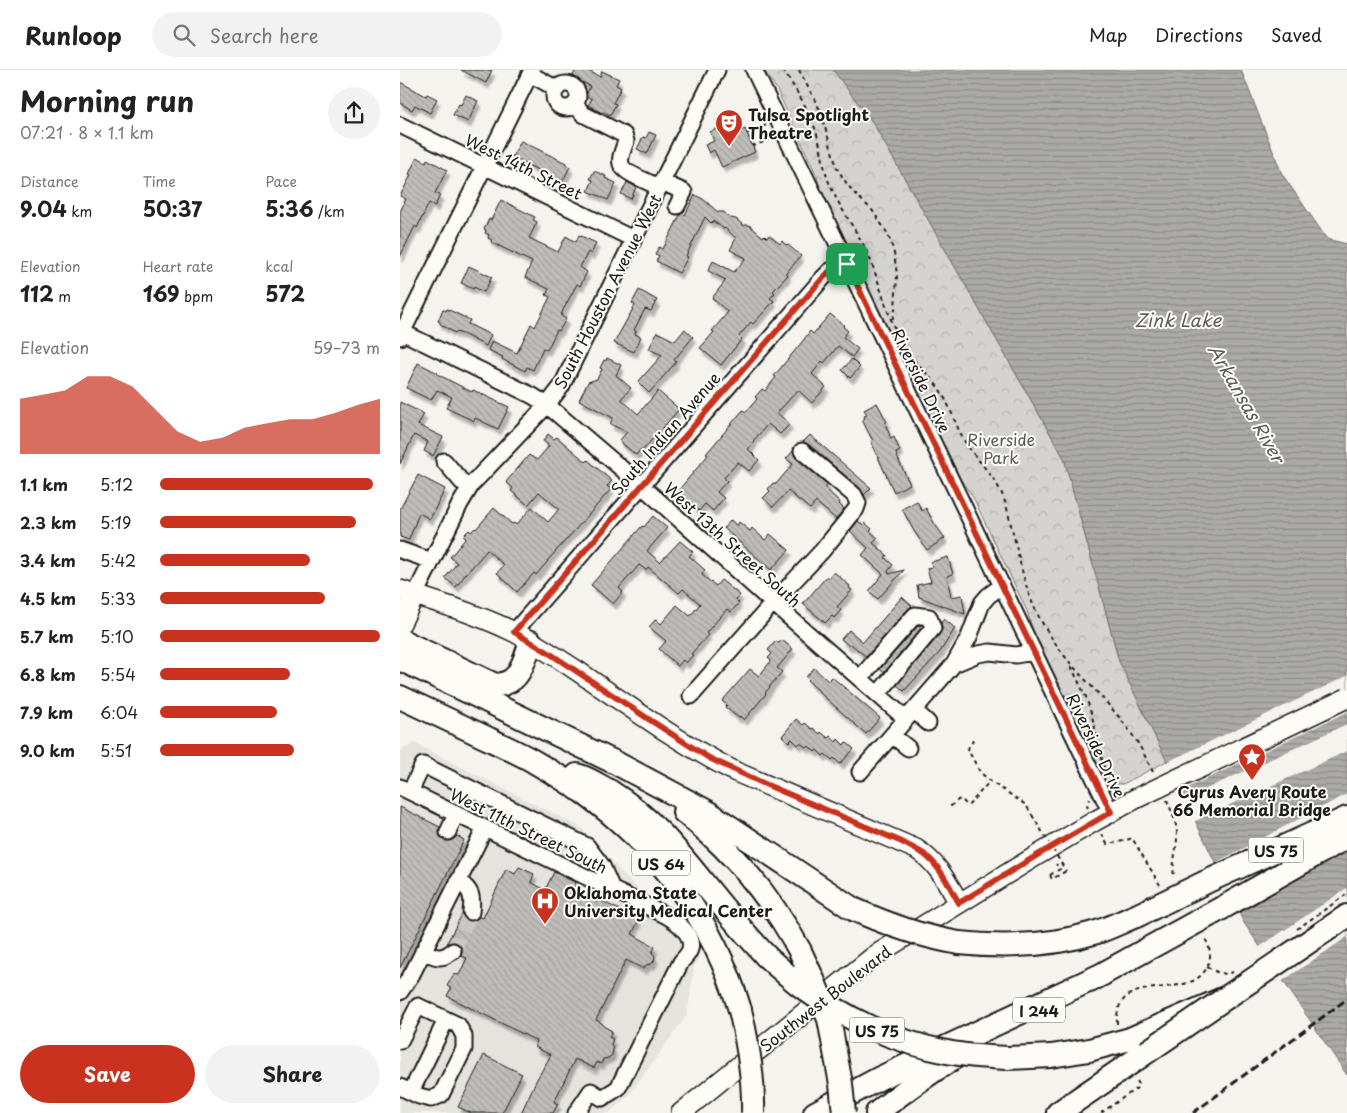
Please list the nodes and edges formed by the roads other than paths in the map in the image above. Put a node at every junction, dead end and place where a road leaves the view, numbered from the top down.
1 (718, 70) edge
2 (754, 70) edge
3 (531, 72) edge
4 (563, 81) edge
5 (400, 125) edge
6 (485, 166) junction
7 (660, 184) junction
8 (677, 206) dead end
9 (633, 239) junction
10 (847, 264) junction
11 (401, 333) edge
12 (548, 405) junction
13 (802, 452) dead end
14 (444, 461) dead end
15 (642, 486) junction
16 (469, 487) junction
17 (400, 550) edge
18 (432, 561) junction
19 (1001, 586) junction
20 (407, 593) edge
21 (773, 603) junction
22 (400, 625) edge
23 (522, 637) junction
24 (400, 640) edge
25 (1032, 652) junction
26 (414, 660) edge
27 (954, 664) junction
28 (860, 678) junction
29 (878, 694) junction
30 (691, 696) dead end
31 (401, 697) edge
32 (1347, 698) edge
33 (910, 715) junction
34 (928, 724) dead end
35 (892, 735) junction
36 (908, 748) dead end
37 (531, 760) junction
38 (616, 763) junction
39 (860, 772) dead end
40 (405, 790) edge
41 (1111, 812) junction
42 (456, 814) junction
43 (1347, 818) edge
44 (484, 828) junction
45 (448, 832) dead end
46 (1347, 837) edge
47 (458, 881) junction
48 (612, 889) junction
49 (959, 903) junction
50 (471, 912) tunnel mouth
51 (1347, 916) edge
52 (423, 951) junction
53 (453, 952) dead end
54 (1103, 974) junction
55 (400, 992) edge
56 (1227, 996) junction
57 (446, 1020) junction
58 (400, 1041) edge
59 (405, 1089) edge
60 (576, 1113) edge
61 (682, 1113) edge
62 (753, 1113) edge
63 (815, 1113) edge
64 (844, 1113) edge
65 (877, 1113) edge
66 (1058, 1113) edge

1 - 7 street, South Houston Avenue West
2 - 10 street, Riverside Drive
3 - 4 street
3 - 6 street
4 - 7 street
5 - 6 street, West 14th Street
6 - 9 street, West 14th Street
6 - 11 street
7 - 8 street
7 - 9 street, South Houston Avenue West
9 - 12 street, South Houston Avenue West
10 - 15 street, South Indian Avenue
10 - 19 street, Riverside Drive
11 - 12 street, West 13th Street South
12 - 15 street, West 13th Street South
12 - 16 street, South Houston Avenue West
13 - 21 street
14 - 16 street
15 - 21 street, West 13th Street South
15 - 23 street, South Indian Avenue
16 - 18 street, South Houston Avenue West
17 - 18 street
18 - 20 street, South Houston Avenue West
19 - 25 street, Riverside Drive
19 - 27 street
20 - 22 main road, South Houston Avenue West
20 - 23 main road
21 - 28 street, West 13th Street South
21 - 30 street
23 - 26 highway
23 - 49 main road
24 - 26 highway
25 - 27 street
25 - 41 street, Riverside Drive
26 - 38 highway
27 - 33 street
28 - 29 street, West 13th Street South
28 - 29 street
29 - 33 street, West 13th Street South
31 - 37 highway, US 64
32 - 41 main road, Southwest Boulevard, bridge
33 - 34 street, West 13th Street South
33 - 35 street
35 - 36 street
35 - 39 street
37 - 56 highway, US 75, bridge
37 - 62 highway, US 64, bridge
38 - 43 highway, US 75, bridge
38 - 64 highway, bridge
40 - 42 street, West 11th Street South
40 - 48 street
41 - 49 main road, Southwest Boulevard
42 - 44 street, West 11th Street South
42 - 45 street
44 - 47 street
44 - 48 street, West 11th Street South
46 - 54 highway, I 244, bridge
47 - 50 street
47 - 52 street
48 - 60 street, West 11th Street South
49 - 61 main road, Southwest Boulevard
51 - 56 highway
52 - 53 street
52 - 55 street
54 - 63 highway
54 - 65 highway, I 244
56 - 66 highway, bridge
57 - 58 street
57 - 59 street
57 - 59 street

